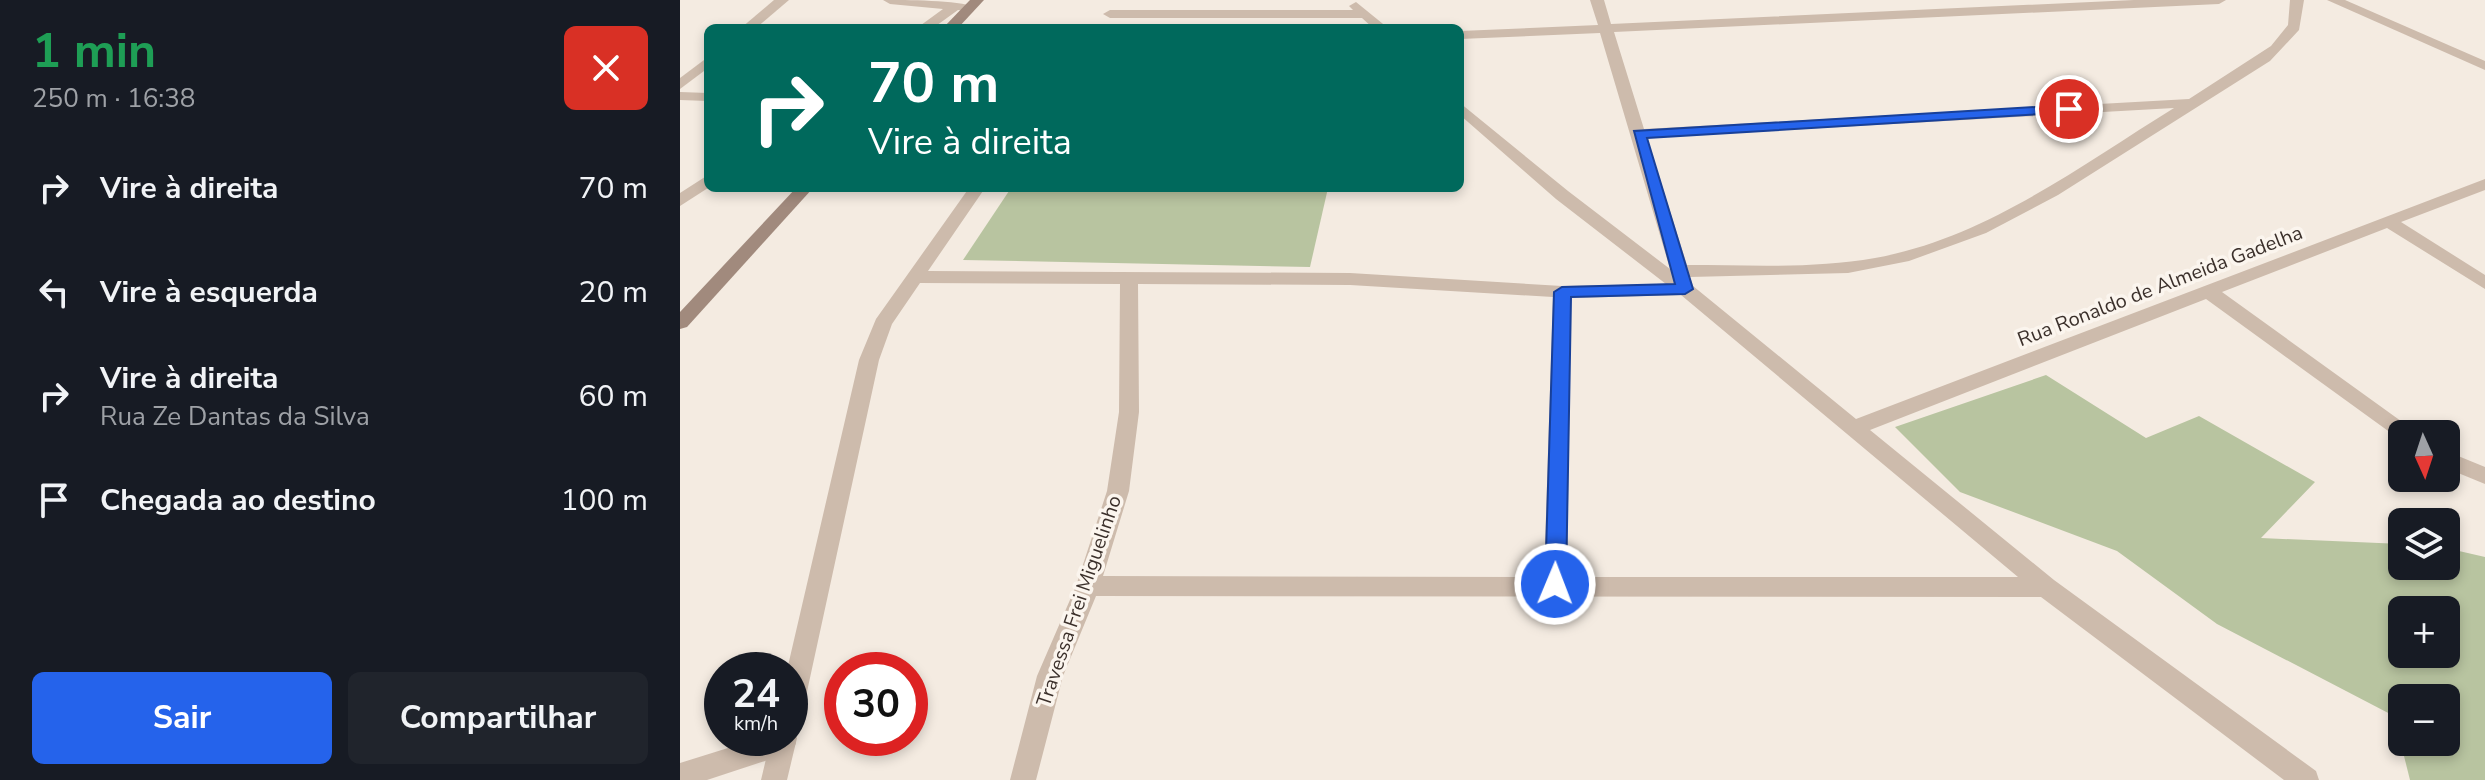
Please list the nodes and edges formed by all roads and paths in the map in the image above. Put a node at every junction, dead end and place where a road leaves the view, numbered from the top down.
1 (782, 0) edge
2 (890, 0) edge
3 (1122, 0) edge
4 (1350, 0) edge
5 (1597, 0) edge
6 (2219, 0) edge
7 (2297, 0) edge
8 (2334, 0) edge
9 (967, 5) edge
10 (2042, 5) edge
11 (1110, 14) junction
12 (1364, 14) junction
13 (1257, 21) edge
14 (753, 24) edge
15 (931, 24) edge
16 (953, 24) edge
17 (1102, 24) edge
18 (1376, 24) edge
19 (1607, 30) junction
20 (1464, 35) edge
21 (704, 64) edge
22 (2485, 66) edge
23 (680, 85) edge
24 (680, 96) edge
25 (704, 97) edge
26 (2192, 103) junction
27 (1464, 110) edge
28 (1639, 134) junction
29 (704, 183) edge
30 (2485, 184) edge
31 (801, 192) edge
32 (974, 192) edge
33 (680, 201) edge
34 (2389, 222) junction
35 (912, 277) junction
36 (1129, 277) junction
37 (1682, 280) junction
38 (2485, 283) edge
39 (2208, 291) junction
40 (1562, 292) junction
41 (680, 323) edge
42 (2388, 422) edge
43 (1851, 429) junction
44 (2460, 465) edge
45 (2485, 476) edge
46 (1555, 584) junction
47 (1088, 586) junction
48 (2046, 587) junction
49 (803, 652) edge
50 (739, 756) edge
51 (780, 756) edge
52 (680, 776) edge
53 (774, 780) edge
54 (1023, 780) edge
55 (2306, 780) edge

1 - 14 street
2 - 9 street
3 - 11 street
4 - 12 street
5 - 19 street
6 - 10 street
7 - 26 street
8 - 22 street
9 - 15 street
9 - 16 street
10 - 19 street
11 - 13 street
11 - 17 street
12 - 13 street
12 - 18 street
19 - 20 street
19 - 28 street
21 - 23 street
24 - 25 street
26 - 28 street
26 - 37 street
27 - 37 street
28 - 37 street
29 - 33 street
30 - 34 street, Rua Ronaldo de Almeida Gadelha
31 - 41 street
32 - 35 street
34 - 38 street
34 - 39 street, Rua Ronaldo de Almeida Gadelha
35 - 36 street
35 - 49 street
36 - 40 street
36 - 47 street, Travessa Frei Miguelinho
37 - 40 street
37 - 43 street
39 - 42 street
39 - 43 street, Rua Ronaldo de Almeida Gadelha
40 - 46 street
43 - 48 street
44 - 45 street
46 - 47 street
46 - 48 street
47 - 54 street, Travessa Frei Miguelinho
48 - 55 street
50 - 52 street
51 - 53 street

